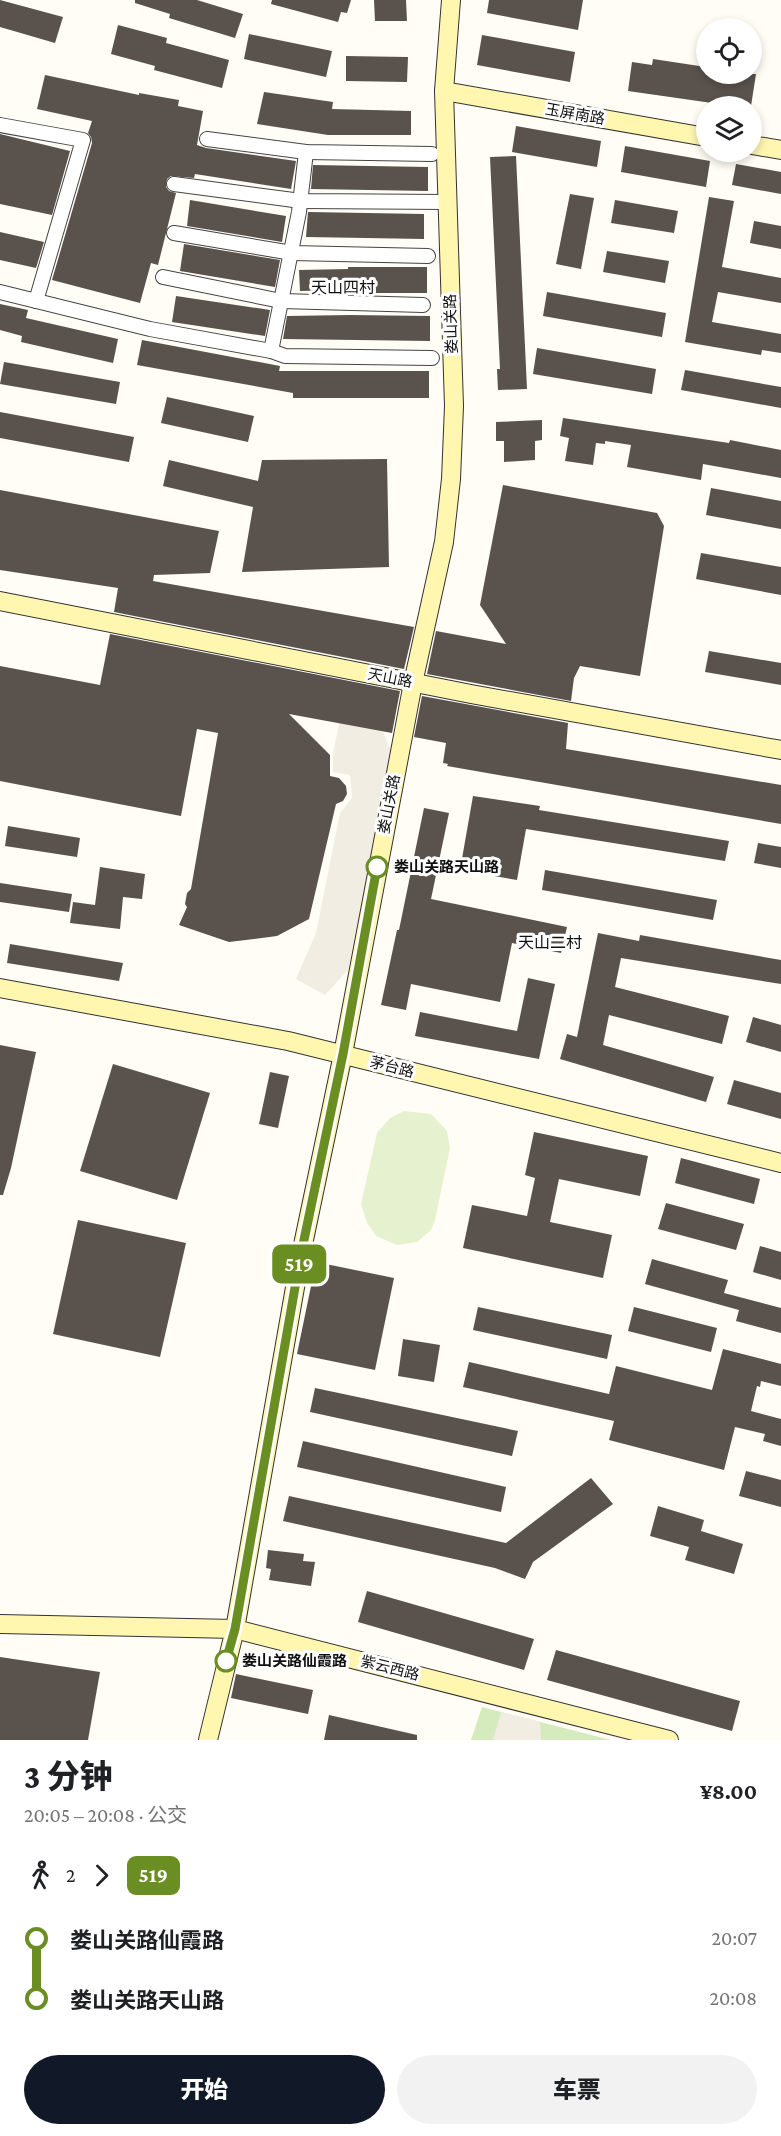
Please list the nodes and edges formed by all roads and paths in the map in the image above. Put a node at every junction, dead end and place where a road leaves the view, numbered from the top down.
1 (451, 0) edge
2 (444, 91) junction
3 (0, 125) edge
4 (696, 135) edge
5 (207, 139) dead end
6 (762, 147) edge
7 (781, 150) edge
8 (306, 152) junction
9 (432, 154) dead end
10 (174, 184) dead end
11 (301, 201) junction
12 (447, 202) junction
13 (174, 233) dead end
14 (292, 253) junction
15 (428, 256) dead end
16 (163, 278) dead end
17 (0, 292) edge
18 (36, 301) junction
19 (281, 301) junction
20 (423, 305) dead end
21 (272, 351) junction
22 (432, 358) dead end
23 (0, 601) edge
24 (413, 683) junction
25 (781, 750) edge
26 (0, 988) edge
27 (343, 1054) junction
28 (781, 1163) edge
29 (0, 1624) edge
30 (235, 1629) junction
31 (208, 1740) edge
32 (669, 1740) edge

1 - 2 street, 娄山关路
2 - 4 street, 玉屏南路
2 - 12 street, 娄山关路
3 - 18 street
5 - 8 street
6 - 7 street
8 - 9 street
8 - 11 street
10 - 11 street
11 - 12 street
11 - 14 street
12 - 24 street, 娄山关路
13 - 14 street
14 - 15 street
14 - 19 street
16 - 19 street
17 - 18 street
18 - 21 street
19 - 20 street
19 - 21 street
21 - 22 street
23 - 24 street, 天山路
24 - 25 street, 天山路
24 - 27 street, 娄山关路
26 - 27 street, 茅台路
27 - 28 street, 茅台路
27 - 30 street, 娄山关路
29 - 30 street, 紫云西路
30 - 31 street, 娄山关路
30 - 32 street, 紫云西路

